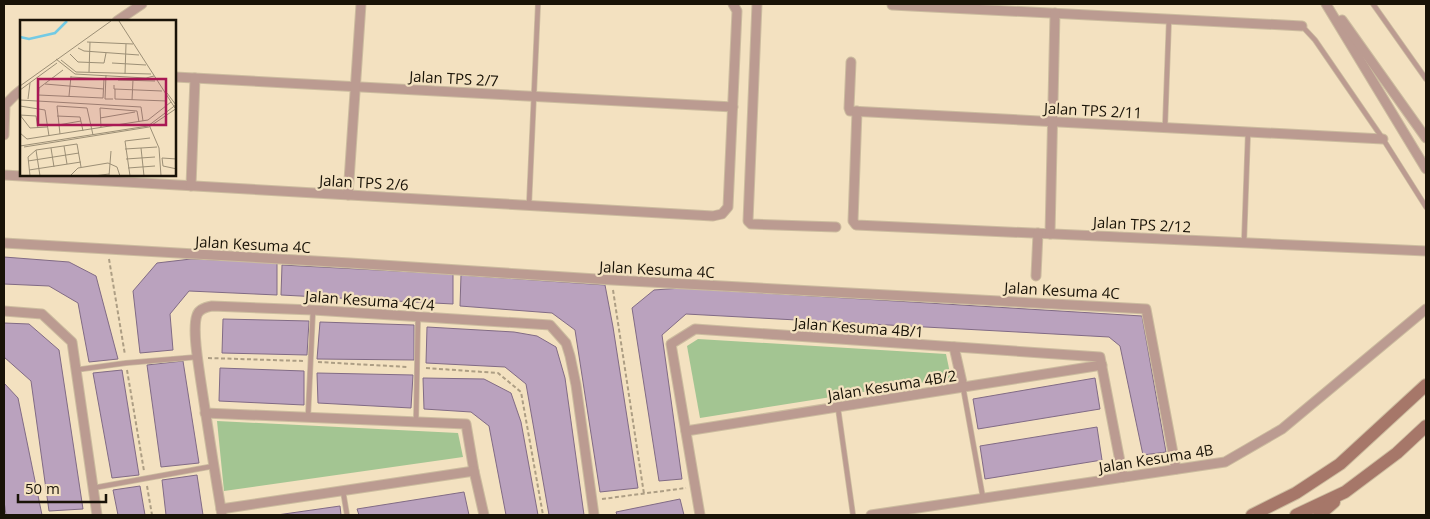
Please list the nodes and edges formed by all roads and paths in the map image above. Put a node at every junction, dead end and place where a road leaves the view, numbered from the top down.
1 (142, 4) edge
2 (361, 4) edge
3 (538, 4) edge
4 (757, 4) edge
5 (1062, 4) edge
6 (1326, 4) edge
7 (1330, 4) edge
8 (1373, 4) edge
9 (892, 5) dead end
10 (735, 7) edge
11 (1054, 11) edge
12 (1169, 19) junction
13 (118, 20) edge
14 (1302, 26) joint
15 (851, 62) dead end
16 (176, 77) edge
17 (195, 78) junction
18 (1426, 79) edge
19 (355, 87) junction
20 (20, 91) edge
21 (534, 96) junction
22 (4, 104) edge
23 (733, 107) junction
24 (857, 111) junction
25 (1052, 121) junction
26 (1165, 127) junction
27 (1248, 132) junction
28 (4, 135) edge
29 (1426, 138) edge
30 (1383, 139) junction
31 (1426, 166) edge
32 (4, 175) edge
33 (20, 176) edge
34 (21, 176) edge
35 (191, 186) junction
36 (348, 195) junction
37 (529, 205) junction
38 (1426, 207) edge
39 (836, 227) dead end
40 (1038, 233) junction
41 (1050, 234) junction
42 (4, 243) edge
43 (1244, 243) junction
44 (107, 249) junction
45 (1426, 251) edge
46 (1036, 276) dead end
47 (612, 280) junction
48 (1426, 308) edge
49 (312, 310) junction
50 (4, 311) edge
51 (418, 316) junction
52 (954, 347) junction
53 (197, 357) junction
54 (126, 363) junction
55 (1102, 365) junction
56 (75, 370) junction
57 (1426, 385) edge
58 (963, 387) junction
59 (838, 407) junction
60 (205, 413) junction
61 (308, 417) junction
62 (416, 422) junction
63 (1426, 426) edge
64 (686, 431) junction
65 (214, 466) junction
66 (1176, 469) junction
67 (474, 471) junction
68 (1123, 477) junction
69 (146, 479) junction
70 (695, 487) junction
71 (93, 488) junction
72 (343, 491) junction
73 (1346, 492) junction
74 (644, 494) junction
75 (983, 498) junction
76 (592, 501) junction
77 (222, 512) edge
78 (97, 515) edge
79 (152, 515) edge
80 (347, 515) edge
81 (484, 515) edge
82 (594, 515) edge
83 (700, 515) edge
84 (853, 515) edge
85 (871, 515) edge
86 (1252, 515) edge
87 (1296, 515) edge
88 (1319, 515) edge

1 - 13 street
2 - 19 street
3 - 21 lane
4 - 39 street
5 - 11 street
6 - 31 street
7 - 29 street
8 - 18 lane
9 - 11 street
10 - 23 street
11 - 12 street
11 - 25 street
12 - 14 street
12 - 26 lane
14 - 30 lane
15 - 24 street
16 - 17 street, Jalan TPS 2/7
17 - 19 street, Jalan TPS 2/7
17 - 35 street
19 - 21 street, Jalan TPS 2/7
19 - 36 street
20 - 22 street
21 - 23 street, Jalan TPS 2/7
21 - 37 lane
22 - 28 street
23 - 37 street, Jalan TPS 2/6
24 - 25 street, Jalan TPS 2/11
24 - 40 street, Jalan TPS 2/12
25 - 26 street, Jalan TPS 2/11
25 - 41 street
26 - 27 street, Jalan TPS 2/11
27 - 30 street, Jalan TPS 2/11
27 - 43 lane
30 - 38 lane
32 - 33 street, Jalan TPS 2/6
34 - 35 street, Jalan TPS 2/6
35 - 36 street, Jalan TPS 2/6
36 - 37 street, Jalan TPS 2/6
40 - 41 street, Jalan TPS 2/12
40 - 46 street
41 - 43 street, Jalan TPS 2/12
42 - 44 street, Jalan Kesuma 4C
43 - 45 street, Jalan TPS 2/12
44 - 47 street, Jalan Kesuma 4C
44 - 54 path
47 - 66 street, Jalan Kesuma 4C
47 - 74 path
48 - 66 street, Jalan Kesuma 4B
49 - 51 street, Jalan Kesuma 4C/4
49 - 53 street, Jalan Kesuma 4C/4
49 - 61 lane
50 - 56 street
51 - 62 lane
51 - 76 street, Jalan Kesuma 4C/4
52 - 55 street, Jalan Kesuma 4B/1
52 - 58 street
52 - 64 street, Jalan Kesuma 4B/1
53 - 54 lane
53 - 60 street, Jalan Kesuma 4C/4
54 - 56 lane
54 - 69 path
55 - 58 street, Jalan Kesuma 4B/2
55 - 68 street
56 - 71 street
57 - 86 street
58 - 59 street, Jalan Kesuma 4B/2
58 - 75 lane
59 - 64 street, Jalan Kesuma 4B/2
59 - 84 lane
60 - 61 street
60 - 65 street, Jalan Kesuma 4C/4
61 - 62 street
62 - 67 street
63 - 73 street
64 - 70 street, Jalan Kesuma 4B/1
65 - 69 lane
65 - 77 street, Jalan Kesuma 4C/4
66 - 68 street, Jalan Kesuma 4B
67 - 72 street
67 - 81 street
68 - 75 street, Jalan Kesuma 4B
69 - 71 lane
69 - 79 path
70 - 74 path
70 - 83 street, Jalan Kesuma 4B/1
71 - 78 street
72 - 77 street
72 - 80 lane
73 - 87 street
73 - 88 street
74 - 76 path
75 - 85 street, Jalan Kesuma 4B
76 - 82 street, Jalan Kesuma 4C/4

